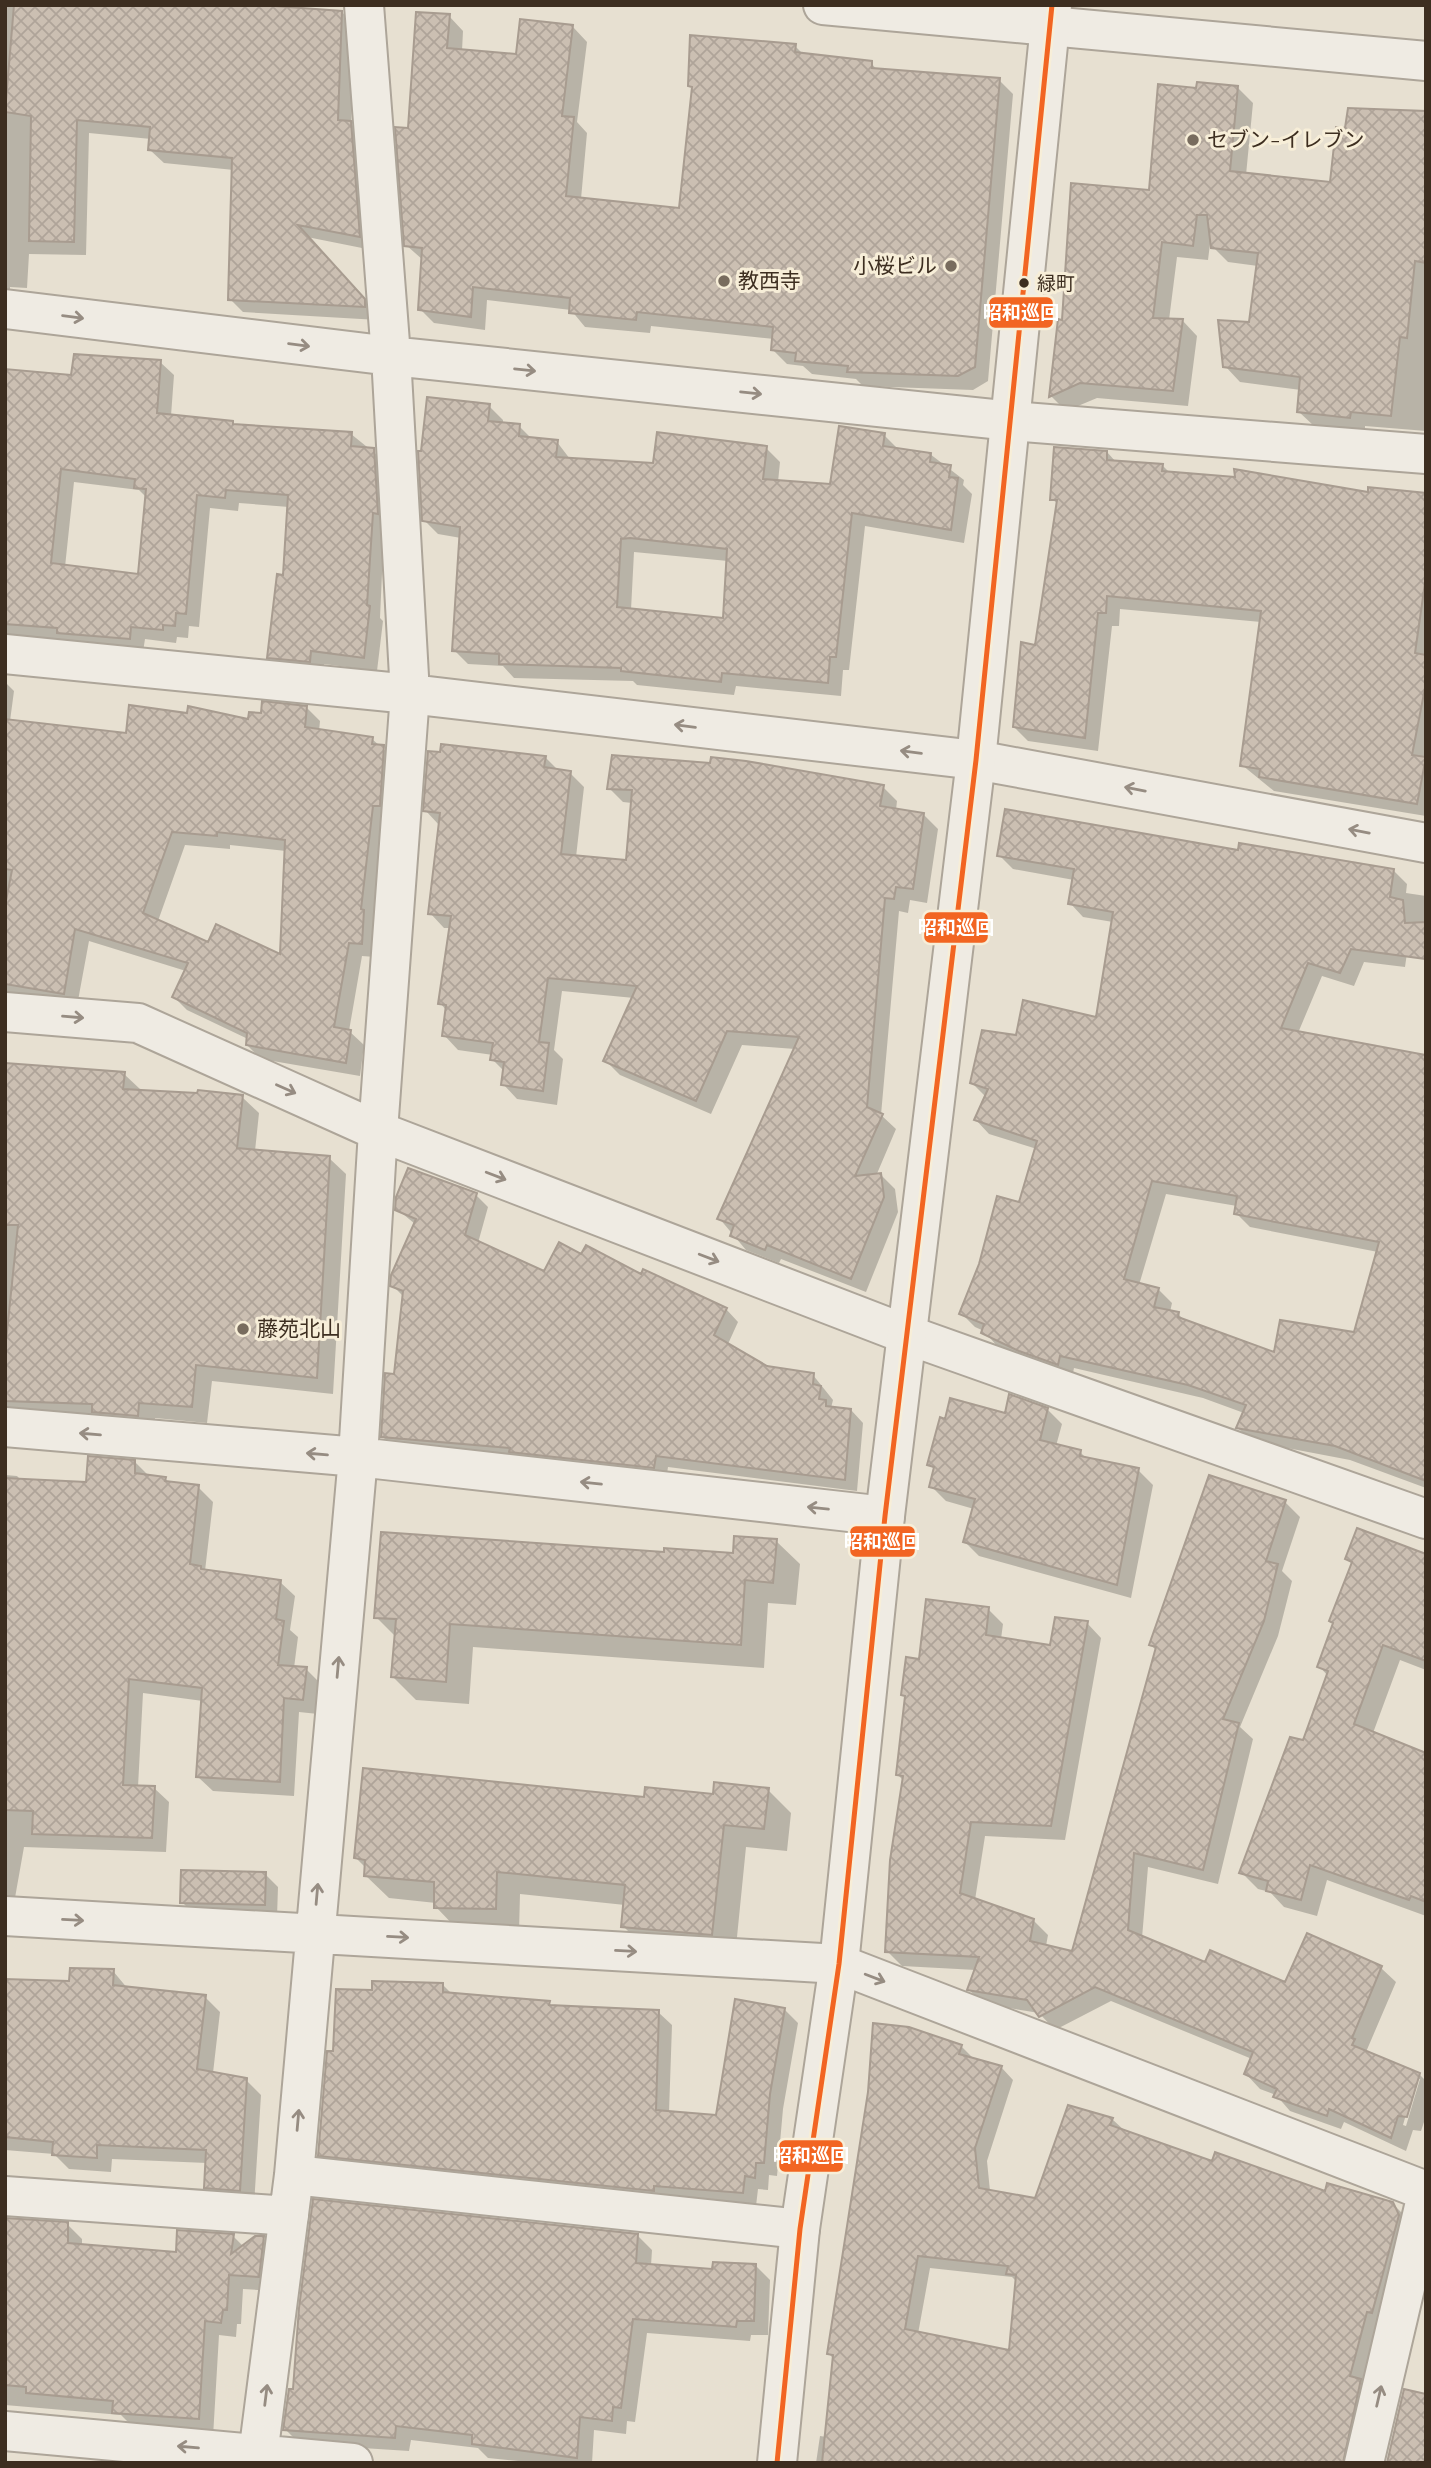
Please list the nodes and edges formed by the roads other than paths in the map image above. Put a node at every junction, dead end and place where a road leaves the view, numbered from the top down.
1 (364, 5) edge
2 (823, 5) edge
3 (1053, 15) edge
4 (1426, 61) edge
5 (5, 309) edge
6 (391, 356) junction
7 (1012, 421) junction
8 (1426, 454) edge
9 (5, 654) edge
10 (410, 694) junction
11 (976, 760) junction
12 (1426, 843) edge
13 (5, 1012) edge
14 (378, 1130) junction
15 (908, 1335) junction
16 (5, 1427) edge
17 (358, 1457) junction
18 (885, 1516) junction
19 (1426, 1519) edge
20 (5, 1916) edge
21 (314, 1932) junction
22 (839, 1964) junction
23 (294, 2175) junction
24 (1426, 2191) edge
25 (5, 2196) edge
26 (1426, 2198) edge
27 (289, 2216) junction
28 (800, 2230) junction
29 (5, 2431) edge
30 (258, 2458) edge
31 (353, 2463) edge
32 (777, 2463) edge
33 (1363, 2463) edge

1 - 6 street
2 - 3 street
3 - 4 street
3 - 7 street
5 -> 6 street
6 -> 7 street
6 - 10 street
7 - 8 street
7 - 11 street
9 - 10 street
11 -> 10 street
10 - 14 street
12 -> 11 street
11 - 15 street
13 -> 14 street
14 -> 15 street
14 - 17 street
15 - 18 street
15 - 19 street
17 -> 16 street
18 -> 17 street
21 -> 17 street
18 - 22 street
20 -> 21 street
21 -> 22 street
23 -> 21 street
22 -> 24 street
22 - 28 street
23 - 27 street
23 - 28 street
25 - 27 street
33 -> 26 street
30 -> 27 street
28 - 32 street
30 -> 29 street
30 - 31 street

